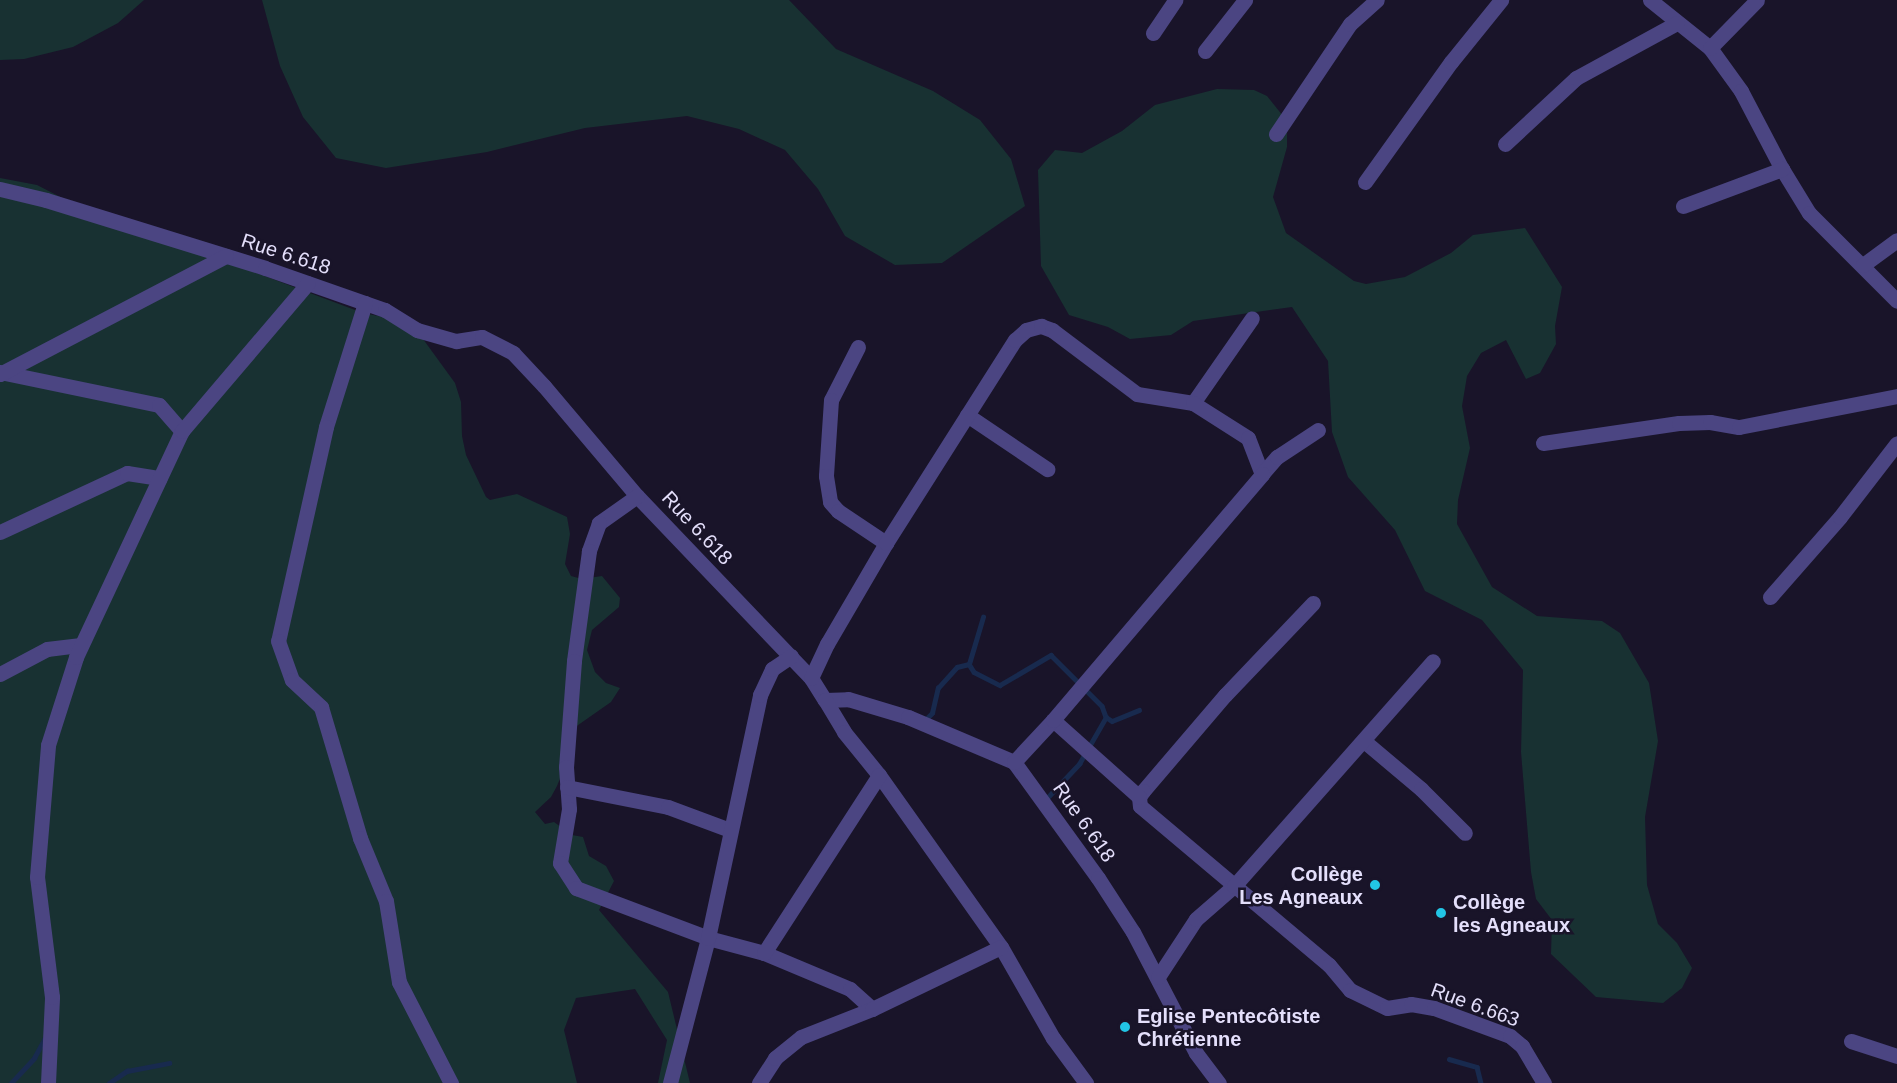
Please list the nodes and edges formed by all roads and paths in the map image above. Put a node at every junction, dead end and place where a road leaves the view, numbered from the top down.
1 (1175, 0) edge
2 (1245, 0) edge
3 (1377, 0) edge
4 (1501, 0) edge
5 (1650, 0) edge
6 (1757, 0) edge
7 (1677, 23) junction
8 (1153, 33) dead end
9 (1710, 48) junction
10 (1205, 51) dead end
11 (1276, 134) dead end
12 (1506, 144) dead end
13 (1782, 168) junction
14 (1365, 182) dead end
15 (0, 189) edge
16 (1683, 206) dead end
17 (1897, 240) edge
18 (226, 256) junction
19 (1863, 265) junction
20 (308, 283) junction
21 (1897, 301) edge
22 (365, 303) junction
23 (1252, 318) dead end
24 (858, 347) dead end
25 (1, 373) edge
26 (1897, 396) edge
27 (1192, 403) junction
28 (967, 415) junction
29 (182, 430) junction
30 (1318, 430) dead end
31 (1543, 443) dead end
32 (1897, 443) edge
33 (1047, 469) dead end
34 (1262, 474) junction
35 (160, 478) junction
36 (638, 496) junction
37 (0, 532) edge
38 (885, 543) junction
39 (1770, 597) dead end
40 (1313, 603) dead end
41 (81, 645) junction
42 (791, 656) junction
43 (1433, 661) dead end
44 (0, 674) edge
45 (811, 678) junction
46 (825, 700) junction
47 (1053, 720) junction
48 (1364, 741) junction
49 (1014, 762) junction
50 (879, 776) junction
51 (567, 787) junction
52 (1139, 797) junction
53 (730, 830) junction
54 (1466, 833) dead end
55 (1234, 886) junction
56 (708, 938) junction
57 (1001, 947) junction
58 (764, 953) junction
59 (1158, 977) junction
60 (872, 1009) junction
61 (1851, 1041) dead end
62 (1897, 1056) edge
63 (48, 1083) edge
64 (451, 1083) edge
65 (670, 1083) edge
66 (759, 1083) edge
67 (1086, 1083) edge
68 (1219, 1083) edge
69 (1544, 1083) edge

1 - 8 street
2 - 10 street
3 - 11 street
4 - 14 street
5 - 7 street
6 - 9 street
7 - 9 street
7 - 12 street
9 - 13 street
13 - 16 street
13 - 19 street
15 - 18 street, Rue 6.618
17 - 19 street
18 - 20 street, Rue 6.618
18 - 25 street
19 - 21 street
20 - 22 street, Rue 6.618
20 - 29 street
22 - 36 street, Rue 6.618
22 - 64 street
23 - 27 street
24 - 38 street
25 - 29 street
26 - 31 street
27 - 28 street
27 - 34 street
28 - 33 street
28 - 38 street
29 - 35 street
30 - 34 street
32 - 39 street
34 - 47 street
35 - 37 street
35 - 41 street
36 - 42 street, Rue 6.618
36 - 51 street
38 - 45 street
40 - 52 street
41 - 44 street
41 - 63 street
42 - 45 street, Rue 6.618
42 - 53 street
43 - 48 street
45 - 46 street, Rue 6.618
46 - 49 street
46 - 50 street, Rue 6.618
47 - 49 street
47 - 52 street, Rue 6.663
48 - 54 street
48 - 55 street
49 - 59 street, Rue 6.618
50 - 57 street, Rue 6.618
50 - 58 street
51 - 53 street
51 - 56 street
52 - 55 street, Rue 6.663
53 - 56 street
55 - 59 street
55 - 69 street, Rue 6.663
56 - 58 street
56 - 65 street
57 - 60 street
57 - 67 street, Rue 6.618
58 - 60 street
59 - 68 street, Rue 6.618
60 - 66 street
61 - 62 street

